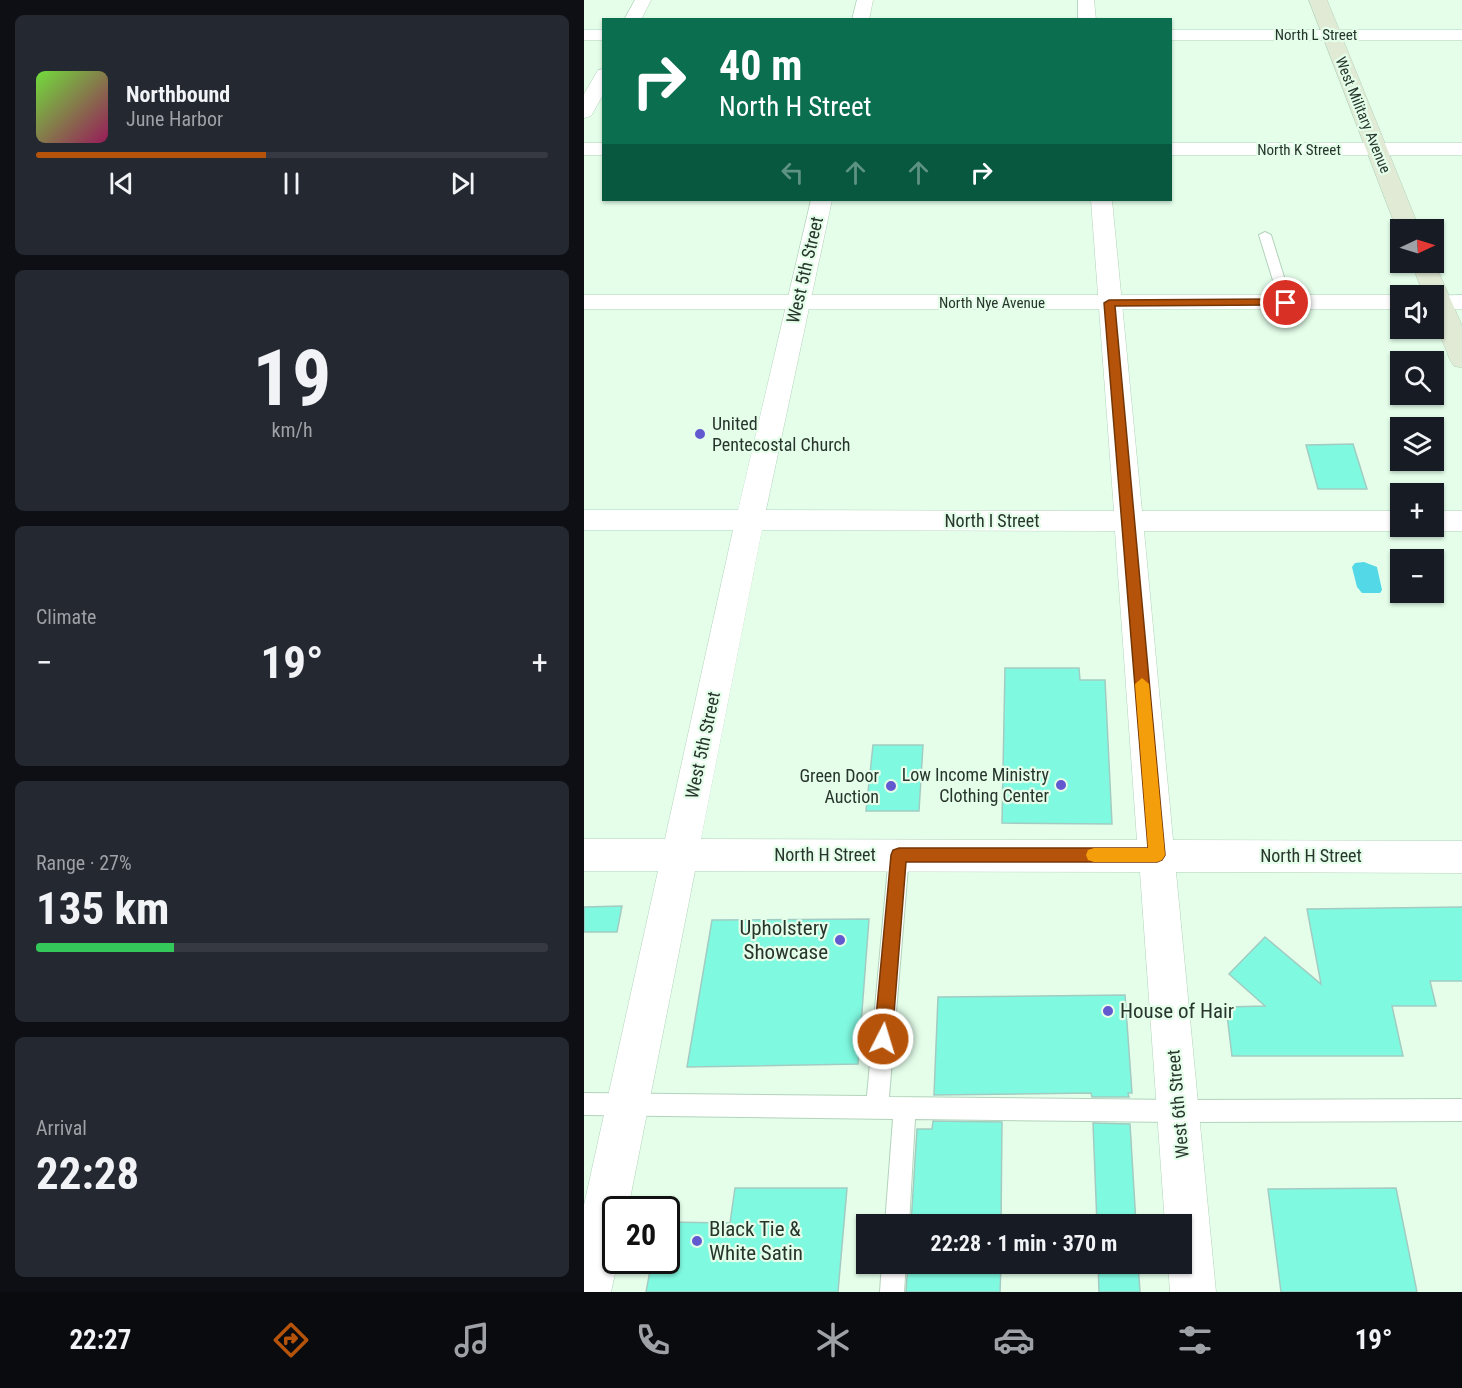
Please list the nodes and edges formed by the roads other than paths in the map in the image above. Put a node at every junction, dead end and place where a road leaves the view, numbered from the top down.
1 (642, 0) edge
2 (864, 0) edge
3 (1086, 0) edge
4 (1318, 0) edge
5 (633, 18) edge
6 (860, 18) edge
7 (1087, 18) edge
8 (584, 35) edge
9 (602, 35) edge
10 (1172, 35) edge
11 (1332, 35) junction
12 (1463, 35) edge
13 (602, 78) edge
14 (584, 112) edge
15 (584, 149) edge
16 (602, 149) edge
17 (1172, 149) edge
18 (1463, 149) edge
19 (1377, 150) junction
20 (821, 201) edge
21 (1102, 201) edge
22 (1405, 219) edge
23 (1265, 235) dead end
24 (1428, 273) edge
25 (584, 302) edge
26 (1390, 302) edge
27 (1445, 302) edge
28 (798, 303) junction
29 (1109, 303) junction
30 (1286, 303) junction
31 (1463, 360) edge
32 (584, 520) edge
33 (750, 520) junction
34 (1129, 521) junction
35 (1390, 521) edge
36 (1444, 521) edge
37 (1463, 521) edge
38 (584, 855) edge
39 (680, 855) junction
40 (899, 855) junction
41 (1157, 855) junction
42 (1463, 857) edge
43 (584, 1104) edge
44 (628, 1104) junction
45 (877, 1108) junction
46 (905, 1108) junction
47 (1463, 1110) edge
48 (1179, 1111) junction
49 (897, 1214) edge
50 (893, 1274) edge
51 (588, 1292) edge
52 (892, 1292) edge
53 (1193, 1292) edge

1 - 5 street
2 - 6 street
3 - 7 street
4 - 11 main road, West Military Avenue
8 - 9 street
10 - 11 street, North L Street
11 - 12 street, North L Street
11 - 19 main road, West Military Avenue
13 - 14 street
15 - 16 street
17 - 19 street, North K Street
18 - 19 street, North K Street
19 - 22 main road, West Military Avenue
20 - 28 street, West 5th Street
21 - 29 street, West 6th Street
23 - 30 lane
24 - 27 main road
25 - 28 street, North Nye Avenue
26 - 30 street, North Nye Avenue
27 - 31 main road
28 - 29 street, North Nye Avenue
28 - 33 street, West 5th Street
29 - 30 street, North Nye Avenue
29 - 34 street, West 6th Street
32 - 33 street, North I Street
33 - 34 street, North I Street
33 - 39 street, West 5th Street
34 - 35 street, North I Street
34 - 41 street, West 6th Street
36 - 37 street
38 - 39 street, North H Street
39 - 40 street, North H Street
39 - 44 street, West 5th Street
40 - 41 street, North H Street
40 - 45 lane
41 - 42 street, North H Street
41 - 48 street, West 6th Street
43 - 44 lane
44 - 45 lane
44 - 51 street, West 5th Street
45 - 46 lane
46 - 48 lane
46 - 49 lane
47 - 48 lane
48 - 53 street, West 6th Street
50 - 52 lane

